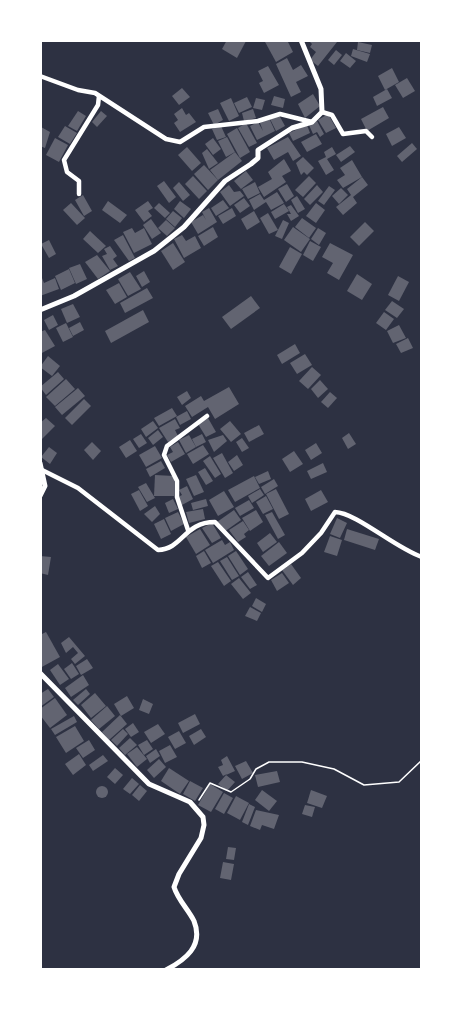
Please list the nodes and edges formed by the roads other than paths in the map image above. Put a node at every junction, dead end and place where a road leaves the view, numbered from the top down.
1 (301, 40) edge
2 (40, 76) edge
3 (99, 96) junction
4 (322, 112) junction
5 (312, 122) junction
6 (372, 137) dead end
7 (79, 194) dead end
8 (40, 310) edge
9 (207, 416) dead end
10 (41, 466) edge
11 (40, 496) edge
12 (188, 530) junction
13 (422, 557) edge
14 (40, 673) edge
15 (166, 969) edge

1 - 4 street
2 - 3 street
3 - 5 street
3 - 7 street
4 - 5 street
4 - 6 street
5 - 8 street
9 - 12 street
10 - 11 street
10 - 12 street
12 - 13 street
14 - 15 street

